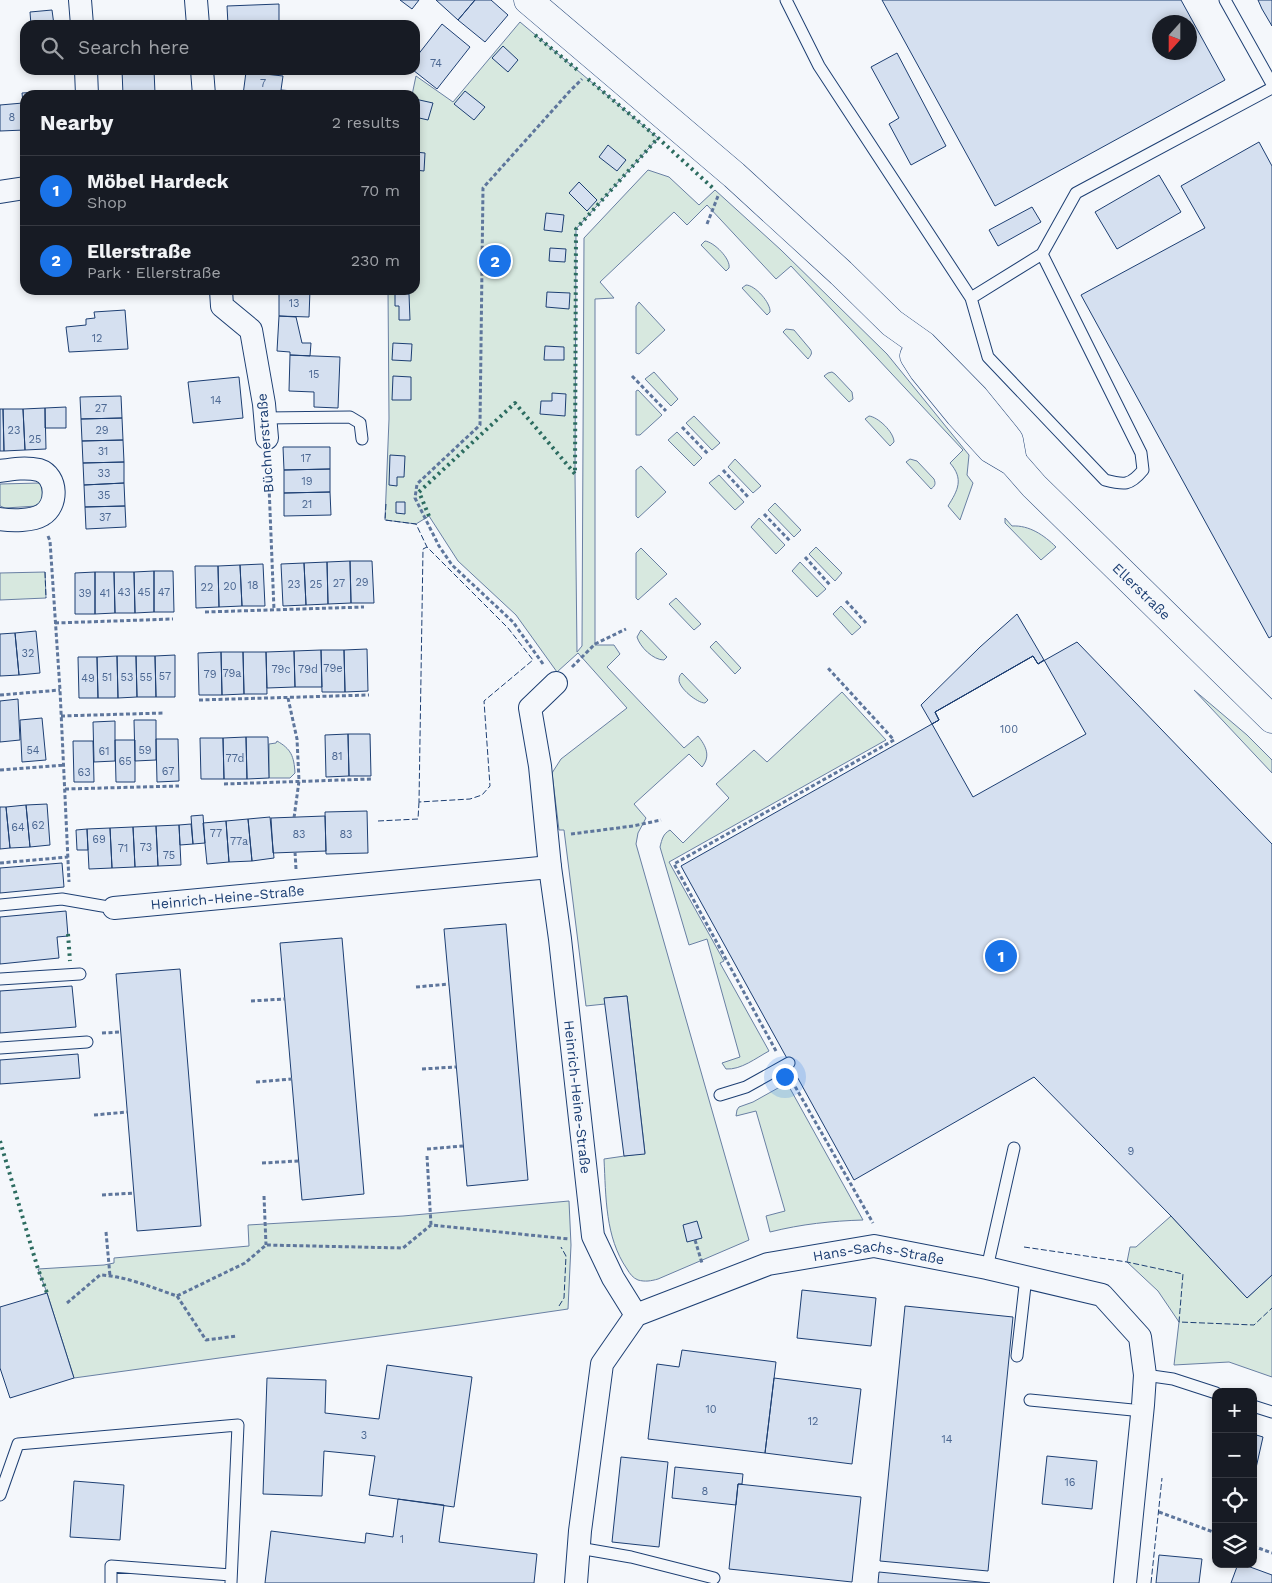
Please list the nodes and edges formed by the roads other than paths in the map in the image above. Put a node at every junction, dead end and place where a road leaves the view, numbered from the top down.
1 (80, 0) edge
2 (196, 0) edge
3 (528, 0) edge
4 (786, 0) edge
5 (1225, 0) edge
6 (82, 20) edge
7 (198, 20) edge
8 (86, 75) edge
9 (202, 75) edge
10 (1272, 86) edge
11 (87, 90) edge
12 (204, 90) edge
13 (20, 189) edge
14 (0, 192) edge
15 (1042, 254) junction
16 (221, 295) edge
17 (971, 298) junction
18 (266, 428) joint
19 (362, 439) dead end
20 (0, 470) edge
21 (0, 519) edge
22 (556, 683) road end
23 (1272, 719) edge
24 (550, 867) junction
25 (0, 905) edge
26 (114, 908) joint
27 (80, 974) dead end
28 (0, 979) edge
29 (87, 1042) dead end
30 (0, 1048) edge
31 (786, 1064) road end
32 (720, 1095) dead end
33 (1014, 1148) dead end
34 (987, 1268) junction
35 (1026, 1277) junction
36 (636, 1315) junction
37 (1017, 1356) dead end
38 (1145, 1375) junction
39 (1212, 1392) edge
40 (1030, 1400) dead end
41 (1257, 1407) edge
42 (1142, 1411) junction
43 (1272, 1412) edge
44 (0, 1495) edge
45 (579, 1548) junction
46 (714, 1578) dead end
47 (231, 1579) edge
48 (110, 1583) edge
49 (576, 1583) edge
50 (1125, 1583) edge

1 - 6 street
2 - 7 street
3 - 23 main road, Ellerstraße
4 - 17 lane
5 - 10 lane
8 - 11 street
9 - 12 street
10 - 15 lane
13 - 14 street
15 - 17 lane
15 - 17 lane
16 - 18 street, Büchnerstraße
18 - 19 lane
20 - 21 street
22 - 24 street, Heinrich-Heine-Straße
24 - 26 street, Heinrich-Heine-Straße
24 - 36 street, Heinrich-Heine-Straße
25 - 26 lane
27 - 28 lane
29 - 30 lane
31 - 32 lane
33 - 34 lane
34 - 35 street, Hans-Sachs-Straße
34 - 36 street, Hans-Sachs-Straße
35 - 37 lane
35 - 38 street, Hans-Sachs-Straße
36 - 45 street
38 - 39 lane
38 - 42 street, Hans-Sachs-Straße
40 - 42 lane
41 - 43 lane
42 - 50 street, Hans-Sachs-Straße
44 - 47 lane
45 - 46 lane
45 - 49 street
47 - 48 lane

